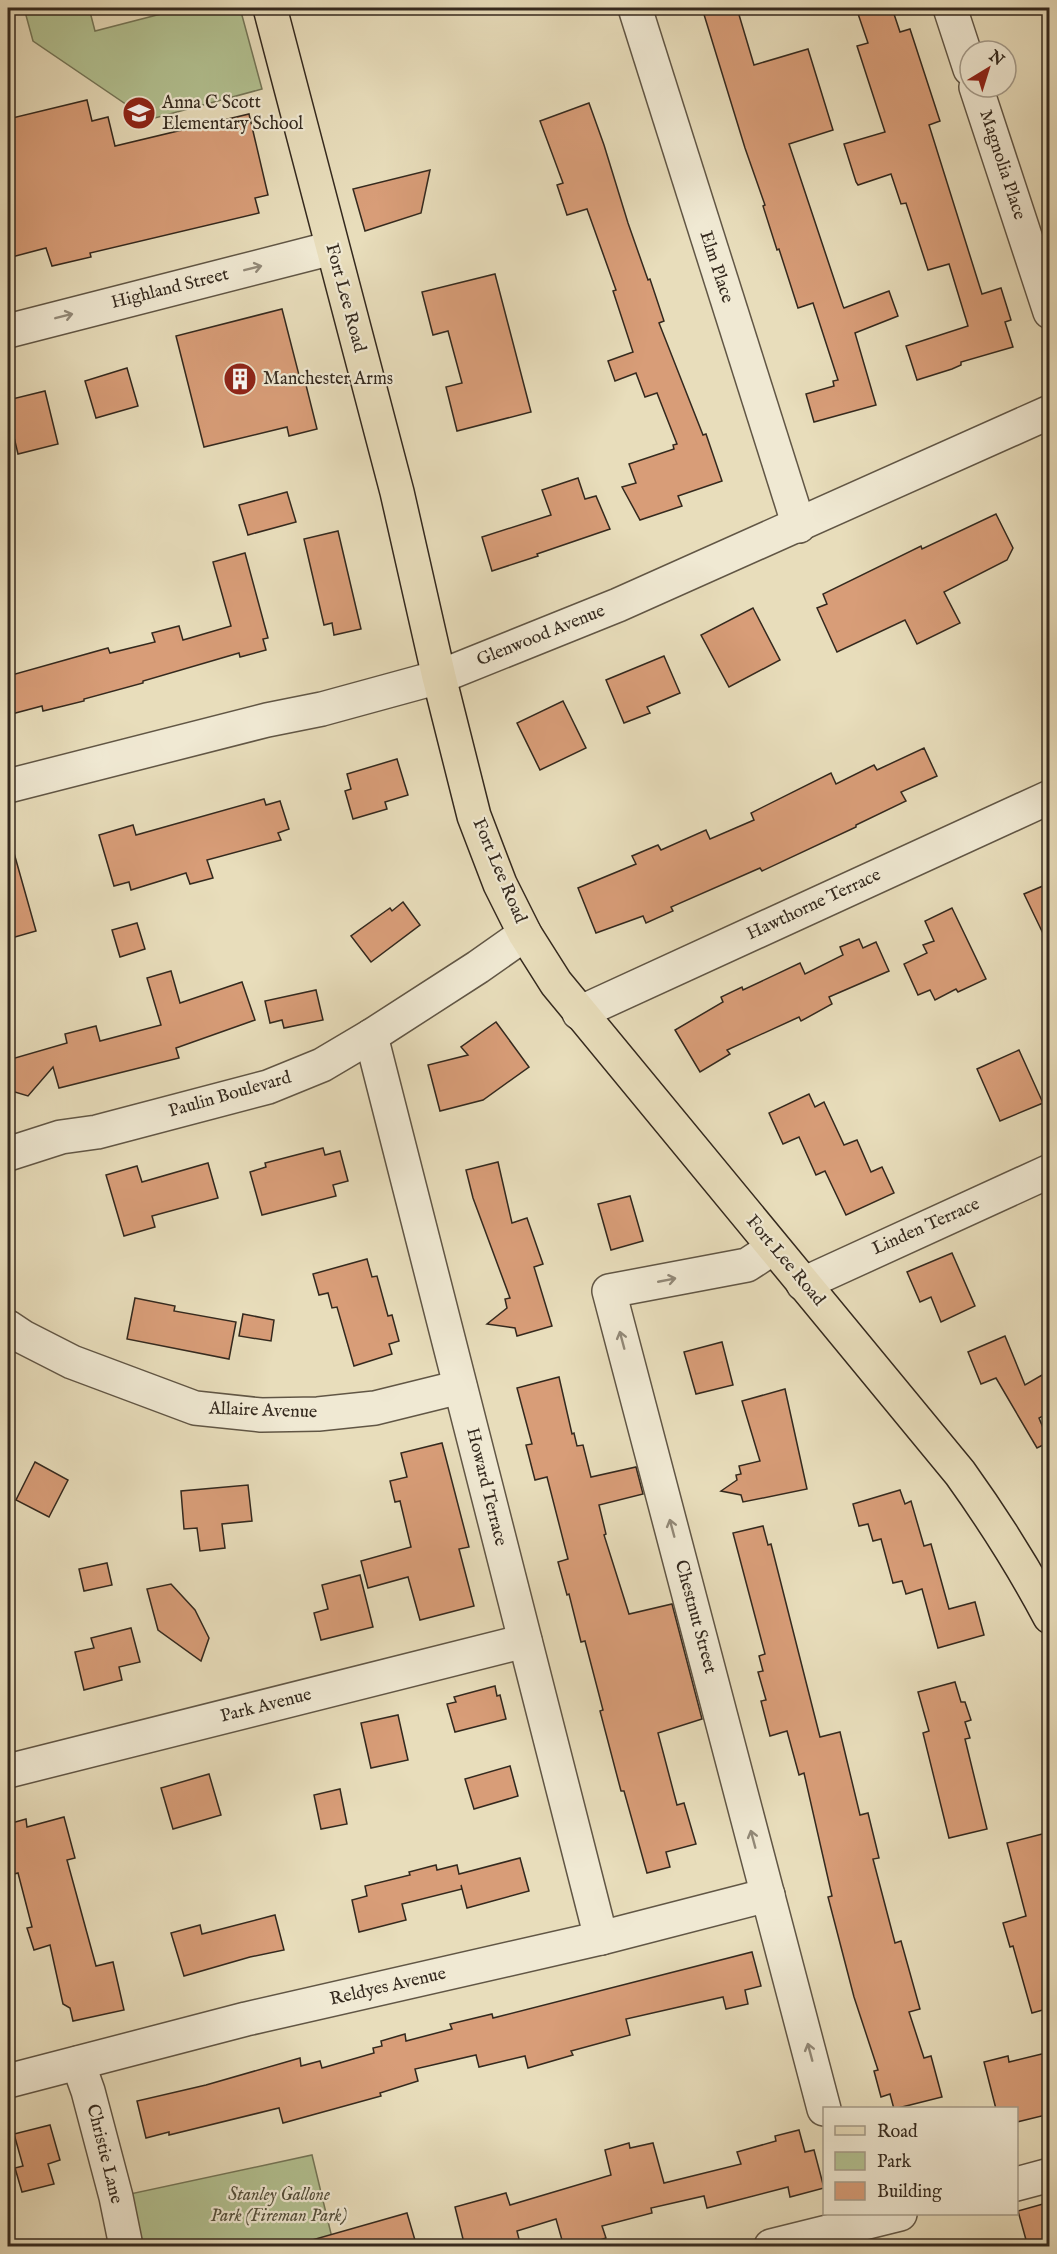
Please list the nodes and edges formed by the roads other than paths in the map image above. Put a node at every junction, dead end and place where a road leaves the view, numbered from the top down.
1 (270, 8) edge
2 (635, 8) edge
3 (950, 8) edge
4 (960, 39) edge
5 (980, 99) edge
6 (332, 248) junction
7 (1050, 312) edge
8 (8, 331) edge
9 (1050, 412) edge
10 (798, 526) junction
11 (439, 677) junction
12 (8, 786) edge
13 (1050, 797) edge
14 (525, 934) junction
15 (579, 1012) junction
16 (371, 1036) junction
17 (8, 1154) edge
18 (1050, 1171) edge
19 (773, 1248) junction
20 (803, 1284) junction
21 (8, 1327) edge
22 (460, 1387) junction
23 (1040, 1575) edge
24 (1050, 1617) edge
25 (525, 1641) junction
26 (8, 1771) edge
27 (768, 1895) junction
28 (601, 1938) junction
29 (78, 2063) junction
30 (8, 2081) edge
31 (824, 2107) edge
32 (1050, 2175) edge
33 (1018, 2184) edge
34 (891, 2215) edge
35 (854, 2219) edge
36 (126, 2247) edge
37 (771, 2247) edge

1 - 6 main road, Fort Lee Road
2 - 10 street, Elm Place
3 - 4 street
5 - 7 street, Magnolia Place
8 -> 6 street, Highland Street
6 - 11 main road, Fort Lee Road
9 - 10 street, Glenwood Avenue
10 - 11 street, Glenwood Avenue
11 - 12 street, Glenwood Avenue
11 - 14 main road, Fort Lee Road
13 - 15 street, Hawthorne Terrace
14 - 15 main road, Fort Lee Road
14 - 16 street, Paulin Boulevard
15 - 19 main road, Fort Lee Road
16 - 17 street, Paulin Boulevard
16 - 22 street, Howard Terrace
18 - 20 street, Linden Terrace
19 - 20 main road, Fort Lee Road
27 -> 19 street, Chestnut Street
20 - 23 main road, Fort Lee Road
21 - 22 street, Allaire Avenue
22 - 25 street, Howard Terrace
23 - 24 main road, Fort Lee Road
25 - 26 street, Park Avenue
25 - 28 street, Howard Terrace
27 - 28 street, Reldyes Avenue
31 -> 27 street, Chestnut Street
28 - 29 street, Reldyes Avenue
29 - 30 street, Reldyes Avenue
29 - 36 street, Christie Lane
32 - 33 street
34 - 35 street
35 - 37 street

